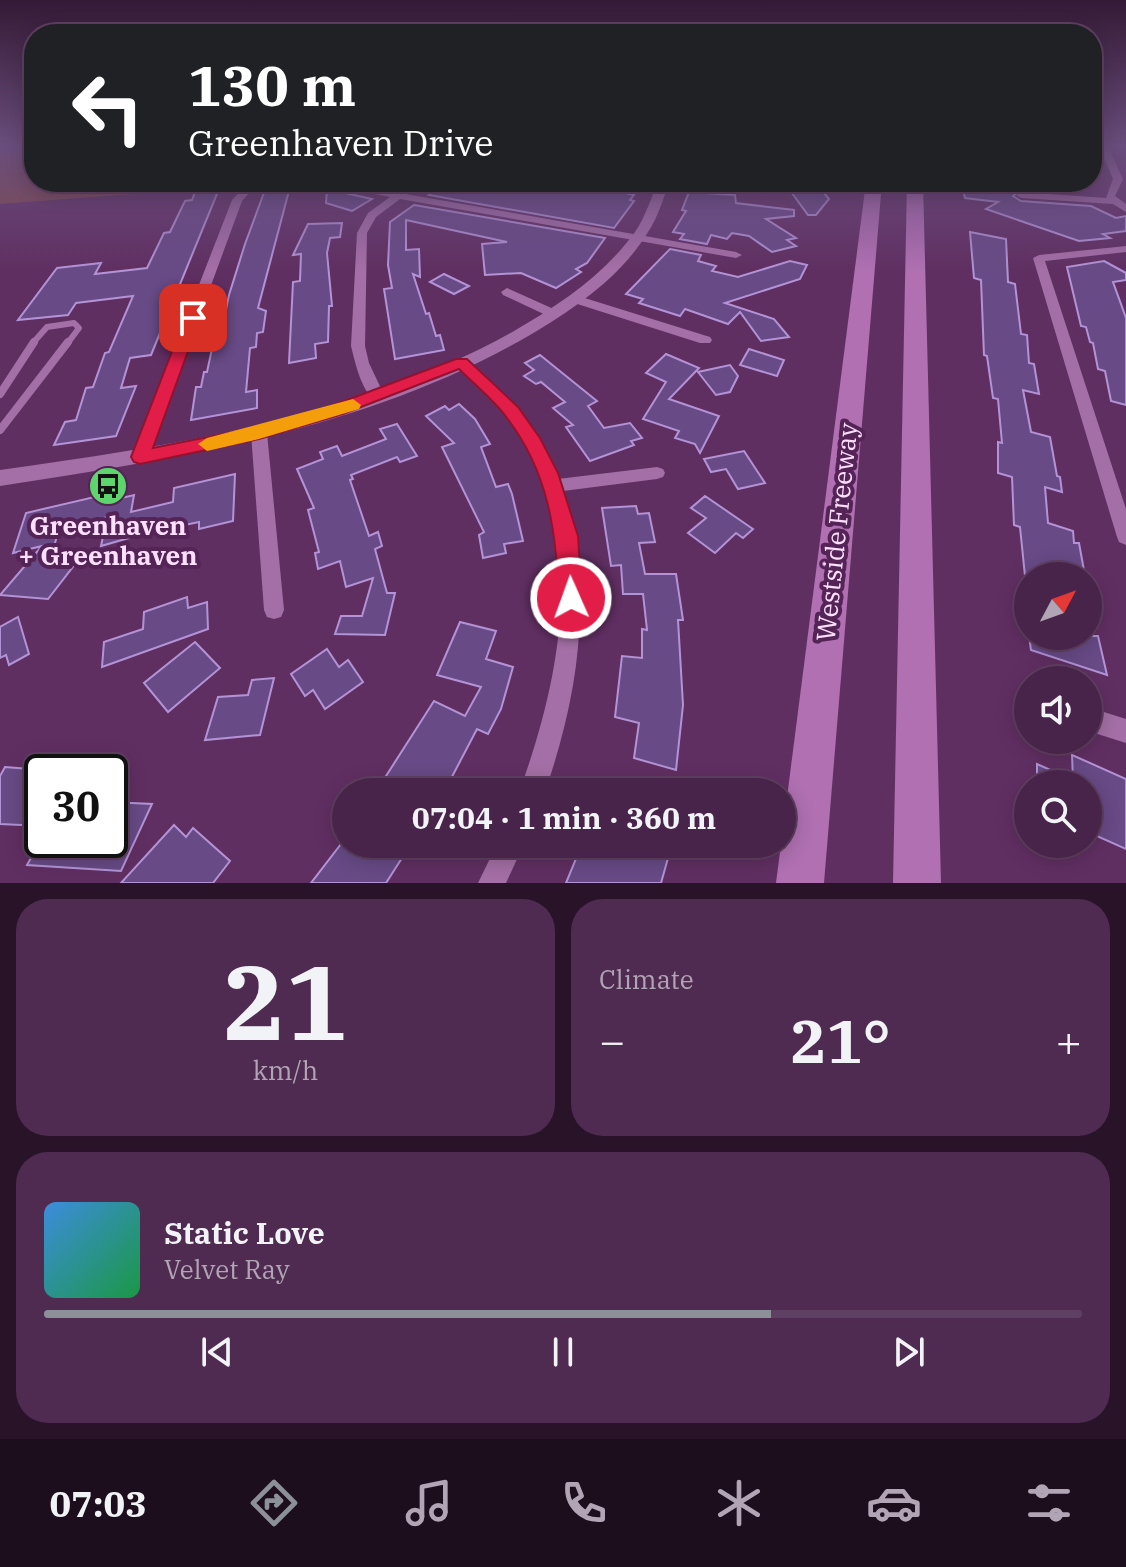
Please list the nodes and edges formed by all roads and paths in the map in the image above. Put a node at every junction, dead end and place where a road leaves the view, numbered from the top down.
1 (1112, 188) edge
2 (245, 192) edge
3 (376, 192) edge
4 (662, 192) edge
5 (873, 192) edge
6 (915, 192) edge
7 (1021, 195) dead end
8 (398, 196) junction
9 (1113, 201) junction
10 (1126, 209) edge
11 (639, 238) junction
12 (1122, 252) edge
13 (736, 255) dead end
14 (507, 292) dead end
15 (575, 299) junction
16 (554, 314) junction
17 (705, 340) dead end
18 (462, 363) junction
19 (0, 394) edge
20 (378, 397) junction
21 (0, 430) edge
22 (259, 433) junction
23 (140, 457) junction
24 (657, 473) dead end
25 (2, 481) edge
26 (554, 486) junction
27 (1125, 532) edge
28 (274, 610) dead end
29 (1102, 723) edge
30 (1126, 731) edge
31 (536, 778) edge
32 (504, 858) edge
33 (492, 883) edge
34 (800, 883) edge
35 (917, 883) edge

1 - 9 street
2 - 23 street
3 - 8 street
4 - 11 street
5 - 34 highway, Westside Freeway
6 - 35 highway
7 - 9 street
8 - 11 street
8 - 20 street
9 - 10 street
11 - 13 street
11 - 15 street
12 - 27 street
14 - 16 street
15 - 16 street
15 - 17 street
16 - 18 street
18 - 20 street
18 - 26 street
19 - 21 lane
20 - 22 street
22 - 23 street
22 - 28 street
23 - 25 street
24 - 26 street
26 - 31 street
29 - 30 street
32 - 33 street

